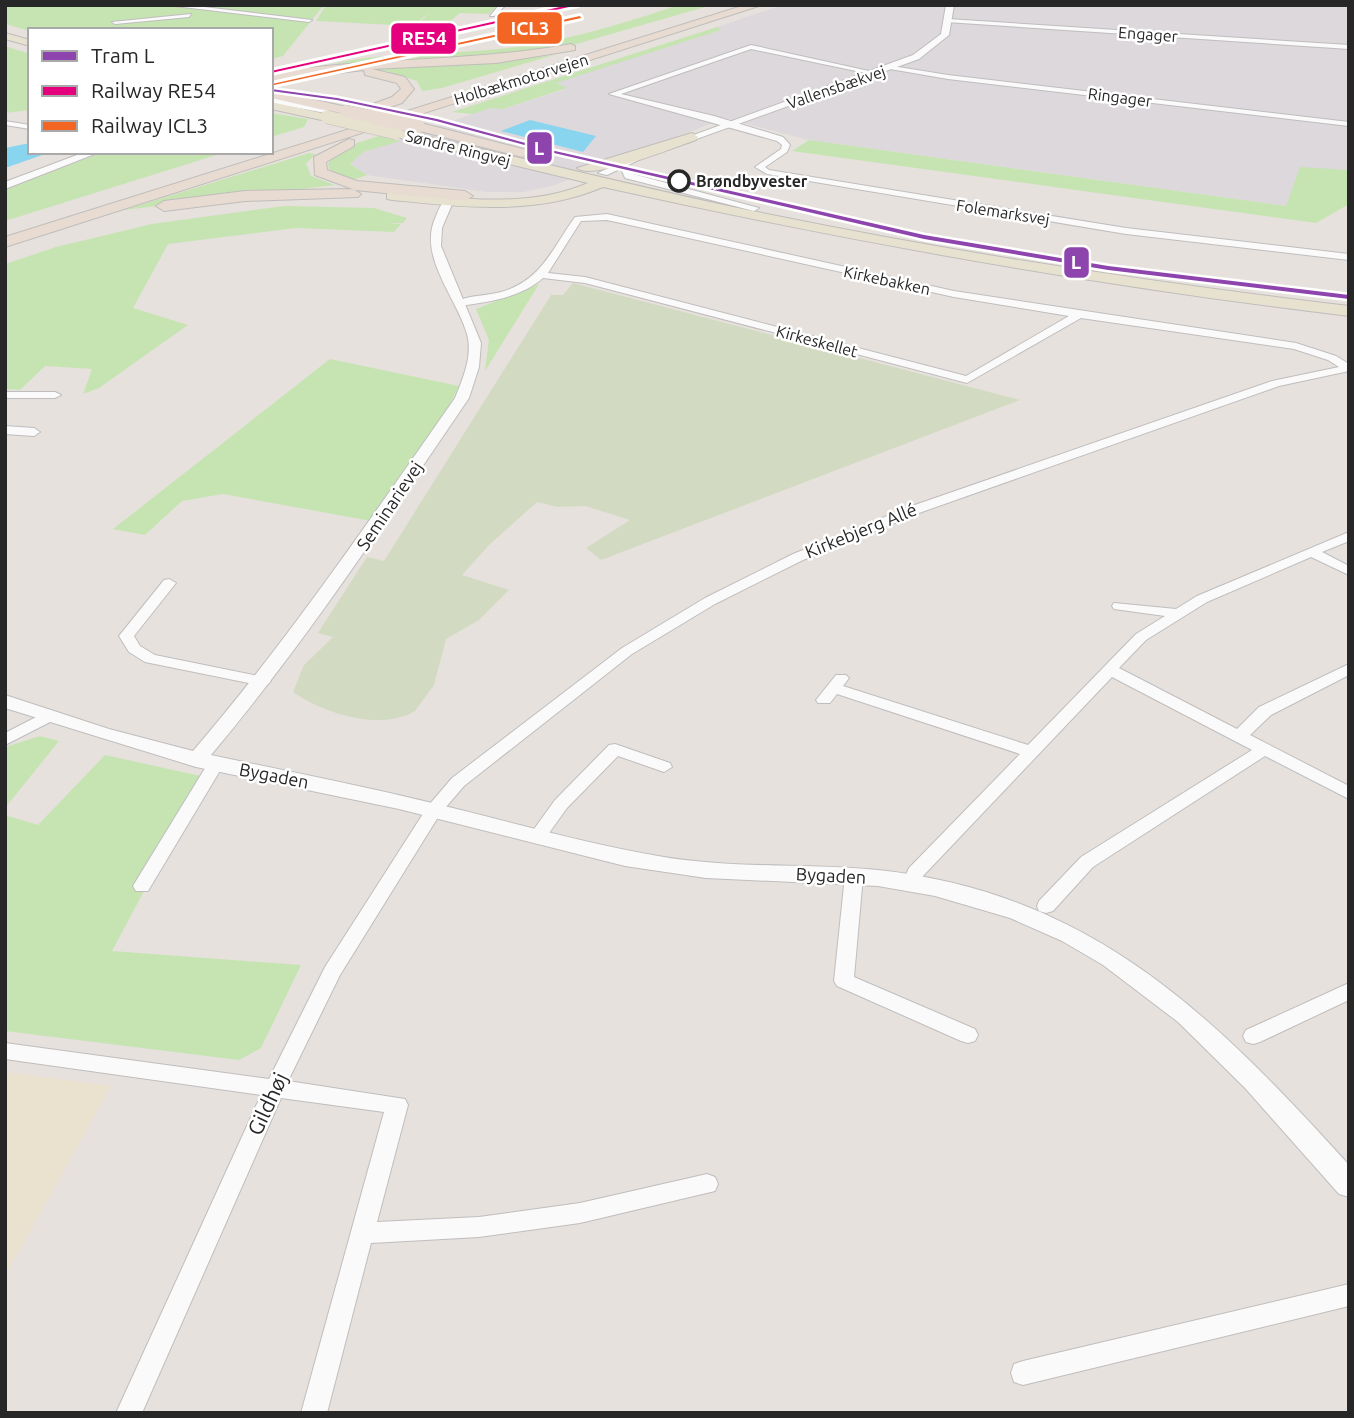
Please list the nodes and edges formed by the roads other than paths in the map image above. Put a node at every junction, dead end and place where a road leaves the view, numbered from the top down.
1 (169, 5) edge
2 (194, 5) edge
3 (502, 5) edge
4 (731, 5) edge
5 (757, 5) edge
6 (950, 5) edge
7 (184, 8) junction
8 (204, 11) junction
9 (492, 15) dead end
10 (299, 20) junction
11 (309, 20) dead end
12 (948, 21) junction
13 (115, 22) dead end
14 (679, 22) junction
15 (277, 27) dead end
16 (5, 36) edge
17 (5, 42) edge
18 (28, 42) edge
19 (639, 42) junction
20 (1349, 47) edge
21 (28, 48) edge
22 (892, 68) junction
23 (875, 73) junction
24 (273, 79) edge
25 (273, 80) edge
26 (273, 99) edge
27 (273, 99) edge
28 (336, 113) junction
29 (28, 116) edge
30 (5, 117) edge
31 (5, 123) edge
32 (727, 123) junction
33 (1349, 124) edge
34 (28, 127) edge
35 (309, 130) dead end
36 (692, 137) junction
37 (273, 146) edge
38 (522, 153) joint
39 (90, 154) edge
40 (238, 154) edge
41 (249, 154) edge
42 (181, 175) junction
43 (603, 176) junction
44 (5, 186) edge
45 (392, 196) joint
46 (464, 199) junction
47 (448, 202) junction
48 (754, 208) junction
49 (440, 220) junction
50 (5, 229) edge
51 (5, 244) edge
52 (1349, 257) edge
53 (541, 275) junction
54 (459, 303) junction
55 (1349, 304) edge
56 (1349, 311) edge
57 (1079, 316) junction
58 (1348, 368) edge
59 (5, 395) edge
60 (55, 395) dead end
61 (5, 430) edge
62 (34, 432) dead end
63 (1349, 536) edge
64 (1311, 552) junction
65 (1349, 571) edge
66 (169, 583) dead end
67 (1119, 606) dead end
68 (1175, 613) junction
69 (1349, 669) edge
70 (1109, 670) junction
71 (264, 681) junction
72 (833, 689) dead end
73 (5, 701) edge
74 (46, 716) junction
75 (1240, 735) junction
76 (5, 740) edge
77 (1266, 748) junction
78 (1031, 752) junction
79 (206, 762) junction
80 (664, 767) dead end
81 (1349, 793) edge
82 (434, 810) junction
83 (538, 836) junction
84 (854, 876) junction
85 (911, 883) junction
86 (142, 886) dead end
87 (1046, 906) dead end
88 (1349, 991) edge
89 (968, 1035) dead end
90 (1253, 1036) dead end
91 (5, 1051) edge
92 (275, 1087) junction
93 (707, 1184) dead end
94 (1349, 1185) edge
95 (362, 1233) junction
96 (1349, 1295) edge
97 (1023, 1373) dead end
98 (129, 1413) edge
99 (314, 1413) edge

1 - 7 street
2 - 7 street
3 - 9 street
4 - 14 highway, Holbækmotorvejen
5 - 19 highway, Holbækmotorvejen
6 - 12 street, Vallensbækvej
7 - 8 street
8 - 10 street
8 - 13 street
10 - 11 street
10 - 15 street
12 - 20 street, Engager
12 - 22 street, Vallensbækvej
14 - 24 highway
14 - 37 highway, Holbækmotorvejen
16 - 18 main road
17 - 21 main road
19 - 46 highway
19 - 51 highway, Holbækmotorvejen
22 - 23 street, Vallensbækvej
22 - 33 street, Ringager
23 - 32 street, Vallensbækvej
23 - 32 street
25 - 35 highway
26 - 28 highway
27 - 28 main road, Søndre Ringvej
28 - 38 highway, bridge
28 - 43 main road, Søndre Ringvej, bridge
29 - 30 street
31 - 34 street
32 - 36 street, Vallensbækvej
32 - 52 street, Folemarksvej
36 - 43 street, Vallensbækvej
36 - 43 street, Vallensbækvej
36 - 43 main road
38 - 43 main road, Søndre Ringvej
39 - 44 street
40 - 42 highway
41 - 42 highway
42 - 50 highway
43 - 46 main road
43 - 48 main road
43 - 48 street
43 - 56 main road, Søndre Ringvej
45 - 47 main road
45 - 51 highway
46 - 47 main road
46 - 49 street
47 - 49 street, Seminarievej
48 - 55 main road
49 - 54 street, Seminarievej
53 - 54 street
53 - 57 street, Kirkeskellet
53 - 57 street, Kirkebakken
54 - 71 street, Seminarievej
57 - 58 street, Kirkebakken
58 - 82 street, Kirkebjerg Allé
59 - 60 street
61 - 62 street
63 - 64 street
64 - 65 street
64 - 68 street
66 - 71 street
67 - 68 street
68 - 70 street
69 - 75 street
70 - 75 street
70 - 78 street
71 - 79 street, Seminarievej
72 - 78 street
73 - 74 street, Bygaden
74 - 76 street
74 - 79 street, Bygaden
75 - 77 street
77 - 81 street
77 - 87 street
78 - 85 street
79 - 82 street, Bygaden
79 - 86 street, Bygaden
80 - 83 street
82 - 83 street, Bygaden
82 - 92 street, Gildhøj
83 - 84 street, Bygaden
84 - 85 street, Bygaden
84 - 89 street
85 - 94 street, Bygaden
88 - 90 street
91 - 92 street
92 - 95 street
92 - 98 street, Gildhøj
93 - 95 street
95 - 99 street
96 - 97 street

